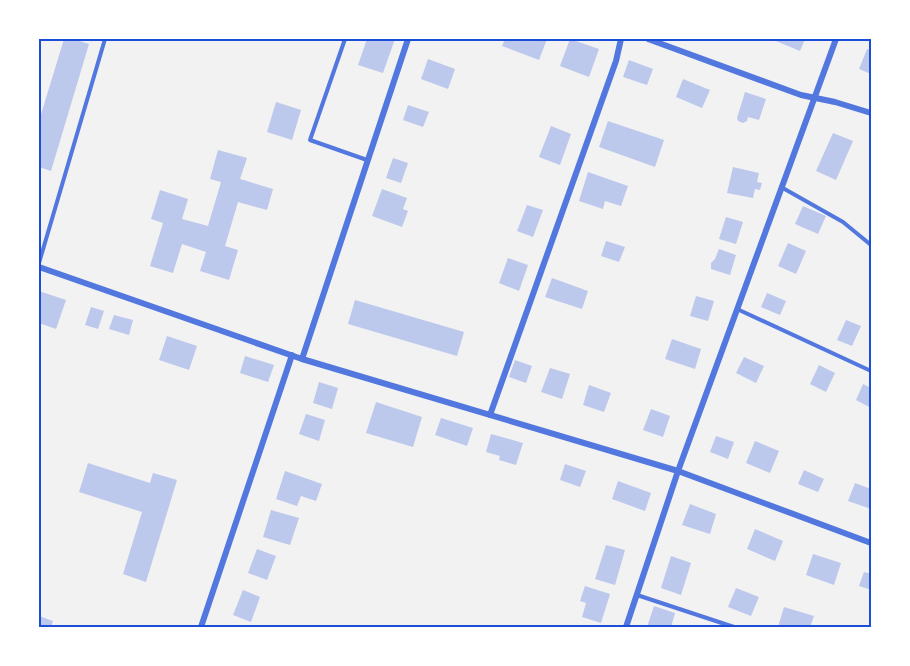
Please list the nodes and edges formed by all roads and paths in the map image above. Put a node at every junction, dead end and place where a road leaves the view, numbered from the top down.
1 (105, 39) edge
2 (345, 39) edge
3 (408, 39) edge
4 (621, 39) edge
5 (648, 39) edge
6 (836, 39) edge
7 (813, 98) junction
8 (871, 113) edge
9 (368, 160) junction
10 (781, 187) junction
11 (871, 245) edge
12 (39, 265) edge
13 (737, 309) junction
14 (292, 355) junction
15 (302, 359) junction
16 (871, 371) edge
17 (490, 415) junction
18 (678, 471) junction
19 (871, 543) edge
20 (637, 595) junction
21 (201, 627) edge
22 (626, 627) edge
23 (734, 627) edge

1 - 12 lane
2 - 9 lane
3 - 9 street
4 - 17 street
5 - 7 street
6 - 7 street
7 - 8 street
7 - 10 street
9 - 15 street
10 - 11 lane
10 - 13 street
12 - 14 street
13 - 16 lane
13 - 18 street
14 - 15 street
14 - 21 street
15 - 17 street
17 - 18 street
18 - 19 street
18 - 20 street
20 - 22 street
20 - 23 lane

